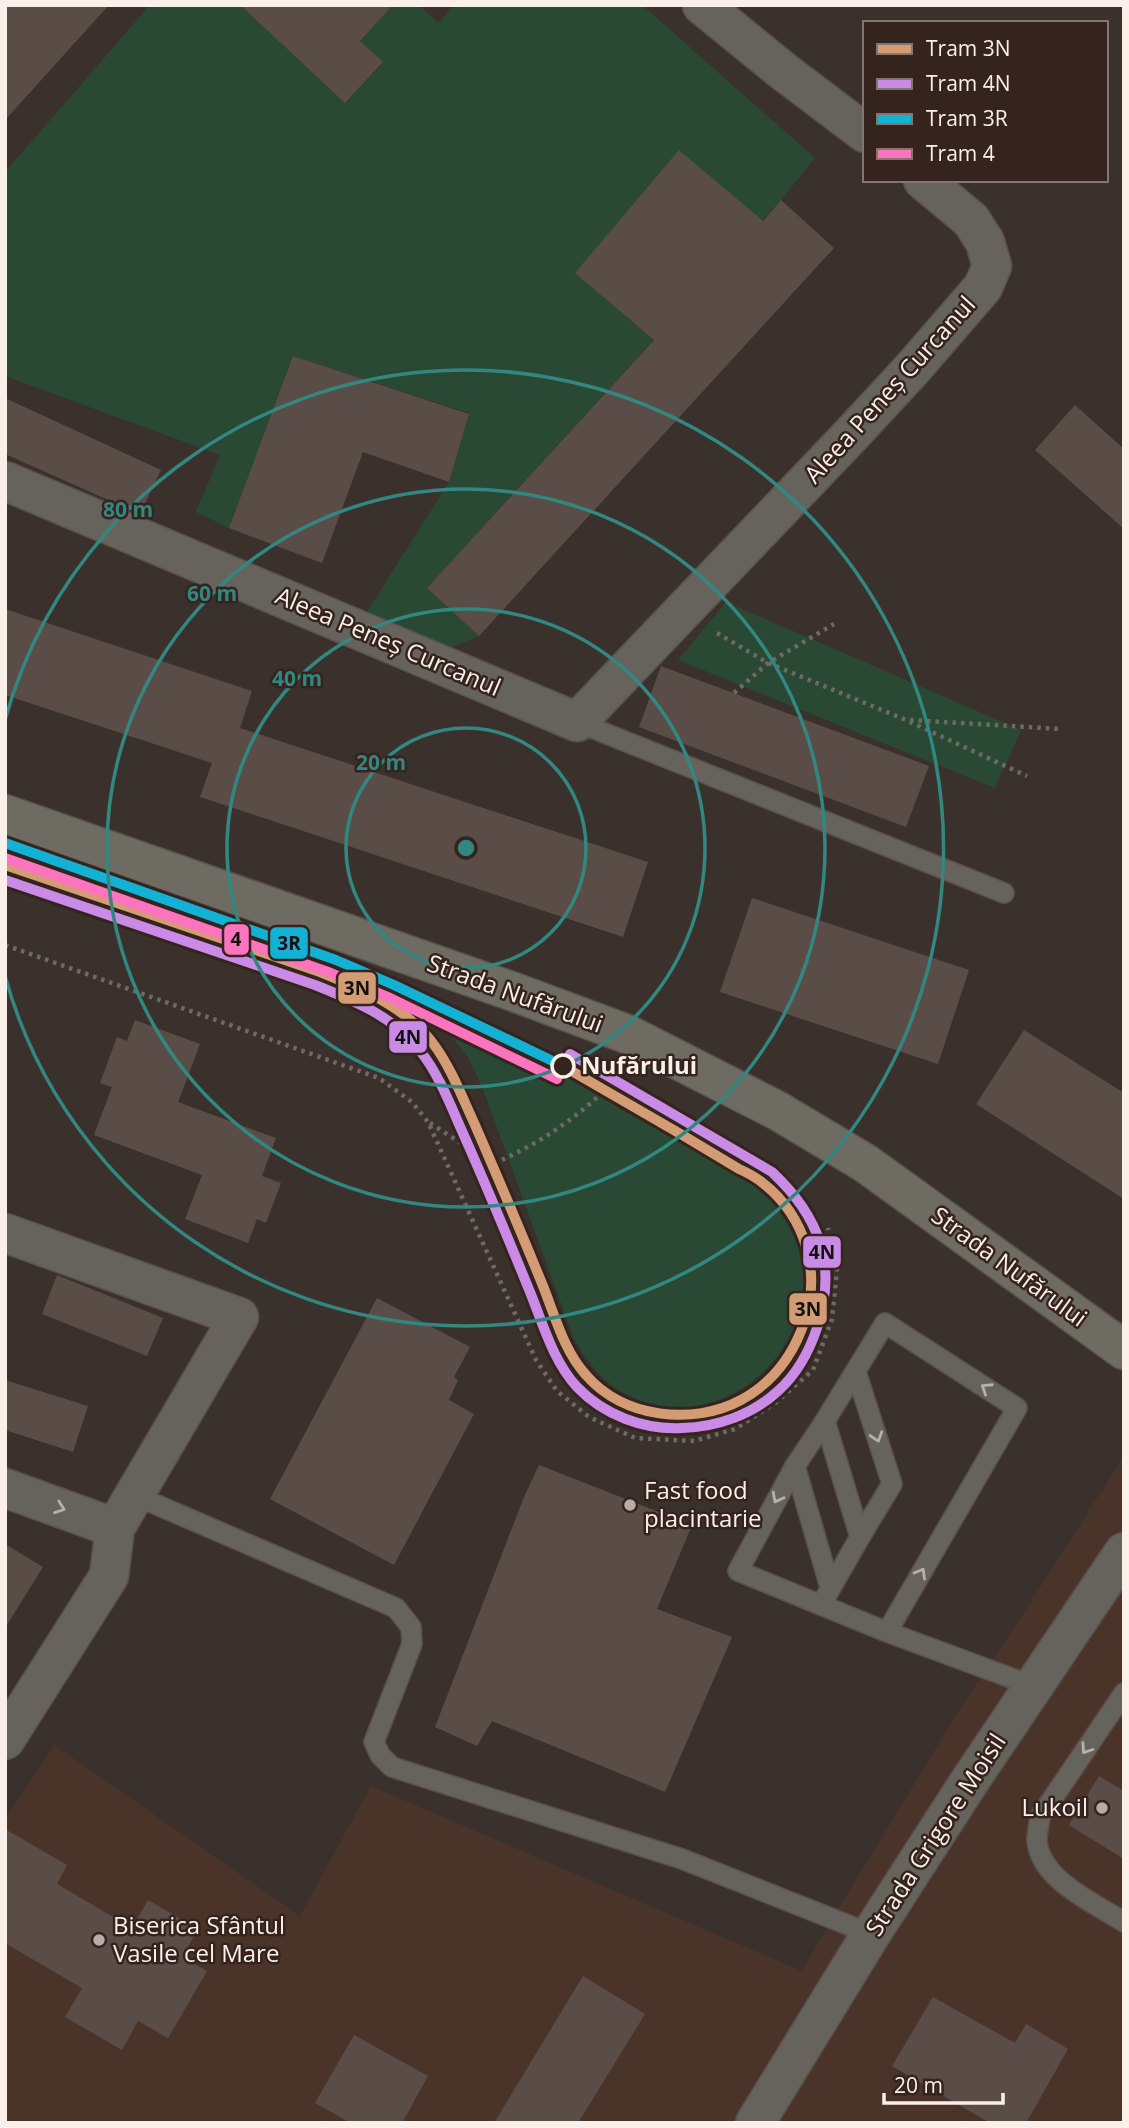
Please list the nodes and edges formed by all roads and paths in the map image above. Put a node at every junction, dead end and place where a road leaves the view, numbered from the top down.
1 (702, 5) edge
2 (863, 131) edge
3 (925, 182) edge
4 (5, 481) edge
5 (684, 612) junction
6 (834, 624) dead end
7 (768, 663) junction
8 (734, 693) dead end
9 (905, 720) junction
10 (577, 722) junction
11 (1060, 729) dead end
12 (1027, 776) dead end
13 (5, 814) edge
14 (1004, 893) dead end
15 (5, 945) edge
16 (604, 1091) dead end
17 (429, 1122) junction
18 (828, 1228) dead end
19 (5, 1233) edge
20 (1124, 1312) edge
21 (1078, 1316) junction
22 (1124, 1350) edge
23 (856, 1372) junction
24 (825, 1421) junction
25 (795, 1466) junction
26 (5, 1488) edge
27 (134, 1495) junction
28 (115, 1528) junction
29 (860, 1537) junction
30 (1124, 1552) edge
31 (826, 1596) junction
32 (887, 1632) junction
33 (1034, 1686) junction
34 (1124, 1693) edge
35 (5, 1740) edge
36 (1124, 1922) edge
37 (871, 1934) junction
38 (755, 2123) edge

1 - 2 street
3 - 5 street, Aleea Peneș Curcanul
4 - 10 street, Aleea Peneș Curcanul
5 - 7 path
5 - 10 street, Aleea Peneș Curcanul
6 - 7 path
7 - 8 path
7 - 9 path
9 - 11 path
9 - 12 path
10 - 14 lane, Aleea Peneș Curcanul
13 - 21 main road, Strada Nufărului
15 - 17 path
16 - 17 path
17 - 18 path
19 - 27 street
20 - 21 main road
21 - 22 main road, Strada Nufărului
23 - 24 lane
23 -> 29 lane
32 -> 23 lane
24 - 25 lane
24 - 29 lane
25 - 31 lane
25 -> 31 lane
26 -> 28 street
27 - 28 street
27 - 37 lane
28 - 35 street
29 - 31 lane
30 - 33 street, Strada Grigore Moisil
31 - 32 lane
32 - 33 lane
33 - 37 street, Strada Grigore Moisil
34 -> 36 lane
37 - 38 street, Strada Grigore Moisil

